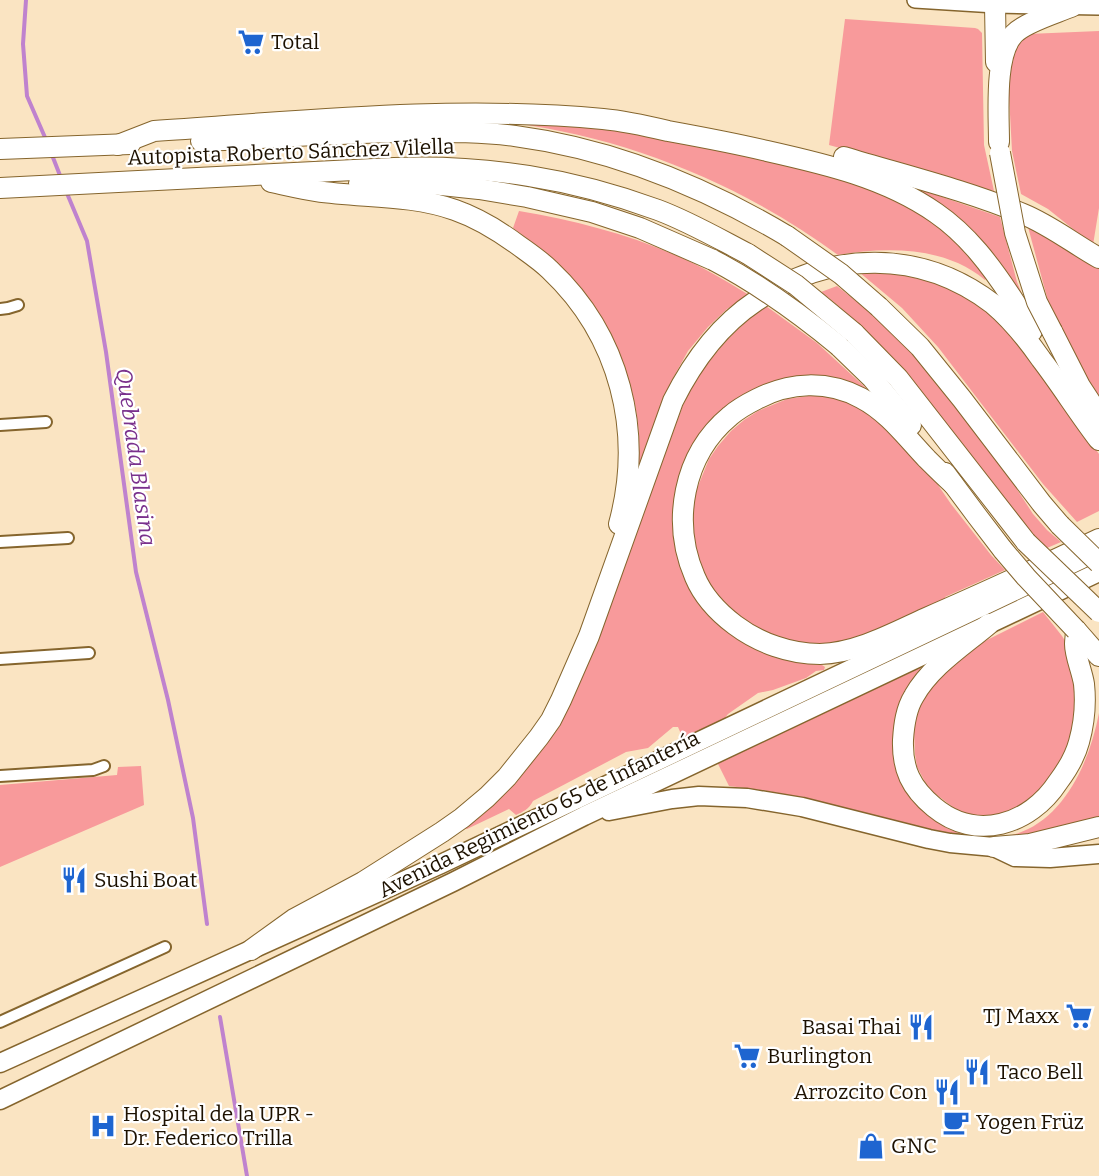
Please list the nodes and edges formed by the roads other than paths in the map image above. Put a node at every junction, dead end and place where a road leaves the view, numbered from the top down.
1 (915, 0) edge
2 (943, 1) edge
3 (995, 4) junction
4 (1073, 6) junction
5 (1099, 7) edge
6 (604, 119) junction
7 (118, 145) junction
8 (1000, 148) junction
9 (0, 149) edge
10 (245, 177) junction
11 (4, 188) edge
12 (1099, 258) edge
13 (18, 305) dead end
14 (0, 309) edge
15 (1048, 369) junction
16 (1099, 415) edge
17 (46, 422) dead end
18 (0, 425) edge
19 (1099, 440) edge
20 (953, 484) junction
21 (68, 538) dead end
22 (1099, 538) edge
23 (0, 542) edge
24 (1099, 551) edge
25 (1099, 563) edge
26 (1099, 572) edge
27 (606, 590) junction
28 (1099, 612) edge
29 (989, 624) junction
30 (1076, 630) junction
31 (89, 653) dead end
32 (1099, 656) edge
33 (0, 659) edge
34 (104, 766) dead end
35 (0, 776) edge
36 (584, 816) junction
37 (1099, 827) edge
38 (994, 847) junction
39 (1099, 854) edge
40 (165, 947) dead end
41 (251, 950) junction
42 (0, 1022) edge
43 (0, 1063) edge
44 (0, 1100) edge

1 - 2 street
2 - 3 street
3 - 4 street
3 - 8 highway
4 - 5 street
4 - 8 highway
6 - 7 highway
6 - 12 highway
6 - 15 highway
7 - 9 highway, Autopista Roberto Sánchez Vilella
7 - 25 highway, Autopista Roberto Sánchez Vilella, bridge
8 - 16 highway, bridge
10 - 11 highway, Autopista Roberto Sánchez Vilella
10 - 20 highway, bridge
10 - 27 highway
10 - 28 highway, Autopista Roberto Sánchez Vilella, bridge
13 - 14 street
15 - 19 highway
15 - 27 highway
17 - 18 street
20 - 22 highway
20 - 30 highway, bridge
21 - 23 street
24 - 41 main road, Avenida Regimiento 65 de Infantería
26 - 29 main road, Avenida Regimiento 65 de Infantería
27 - 41 highway
29 - 30 highway
29 - 36 main road, Avenida Regimiento 65 de Infantería
30 - 32 highway
31 - 33 street
34 - 35 street
36 - 38 main road
36 - 44 main road, Avenida Regimiento 65 de Infantería
37 - 38 highway
38 - 39 main road
40 - 42 street
41 - 43 main road, Avenida Regimiento 65 de Infantería

